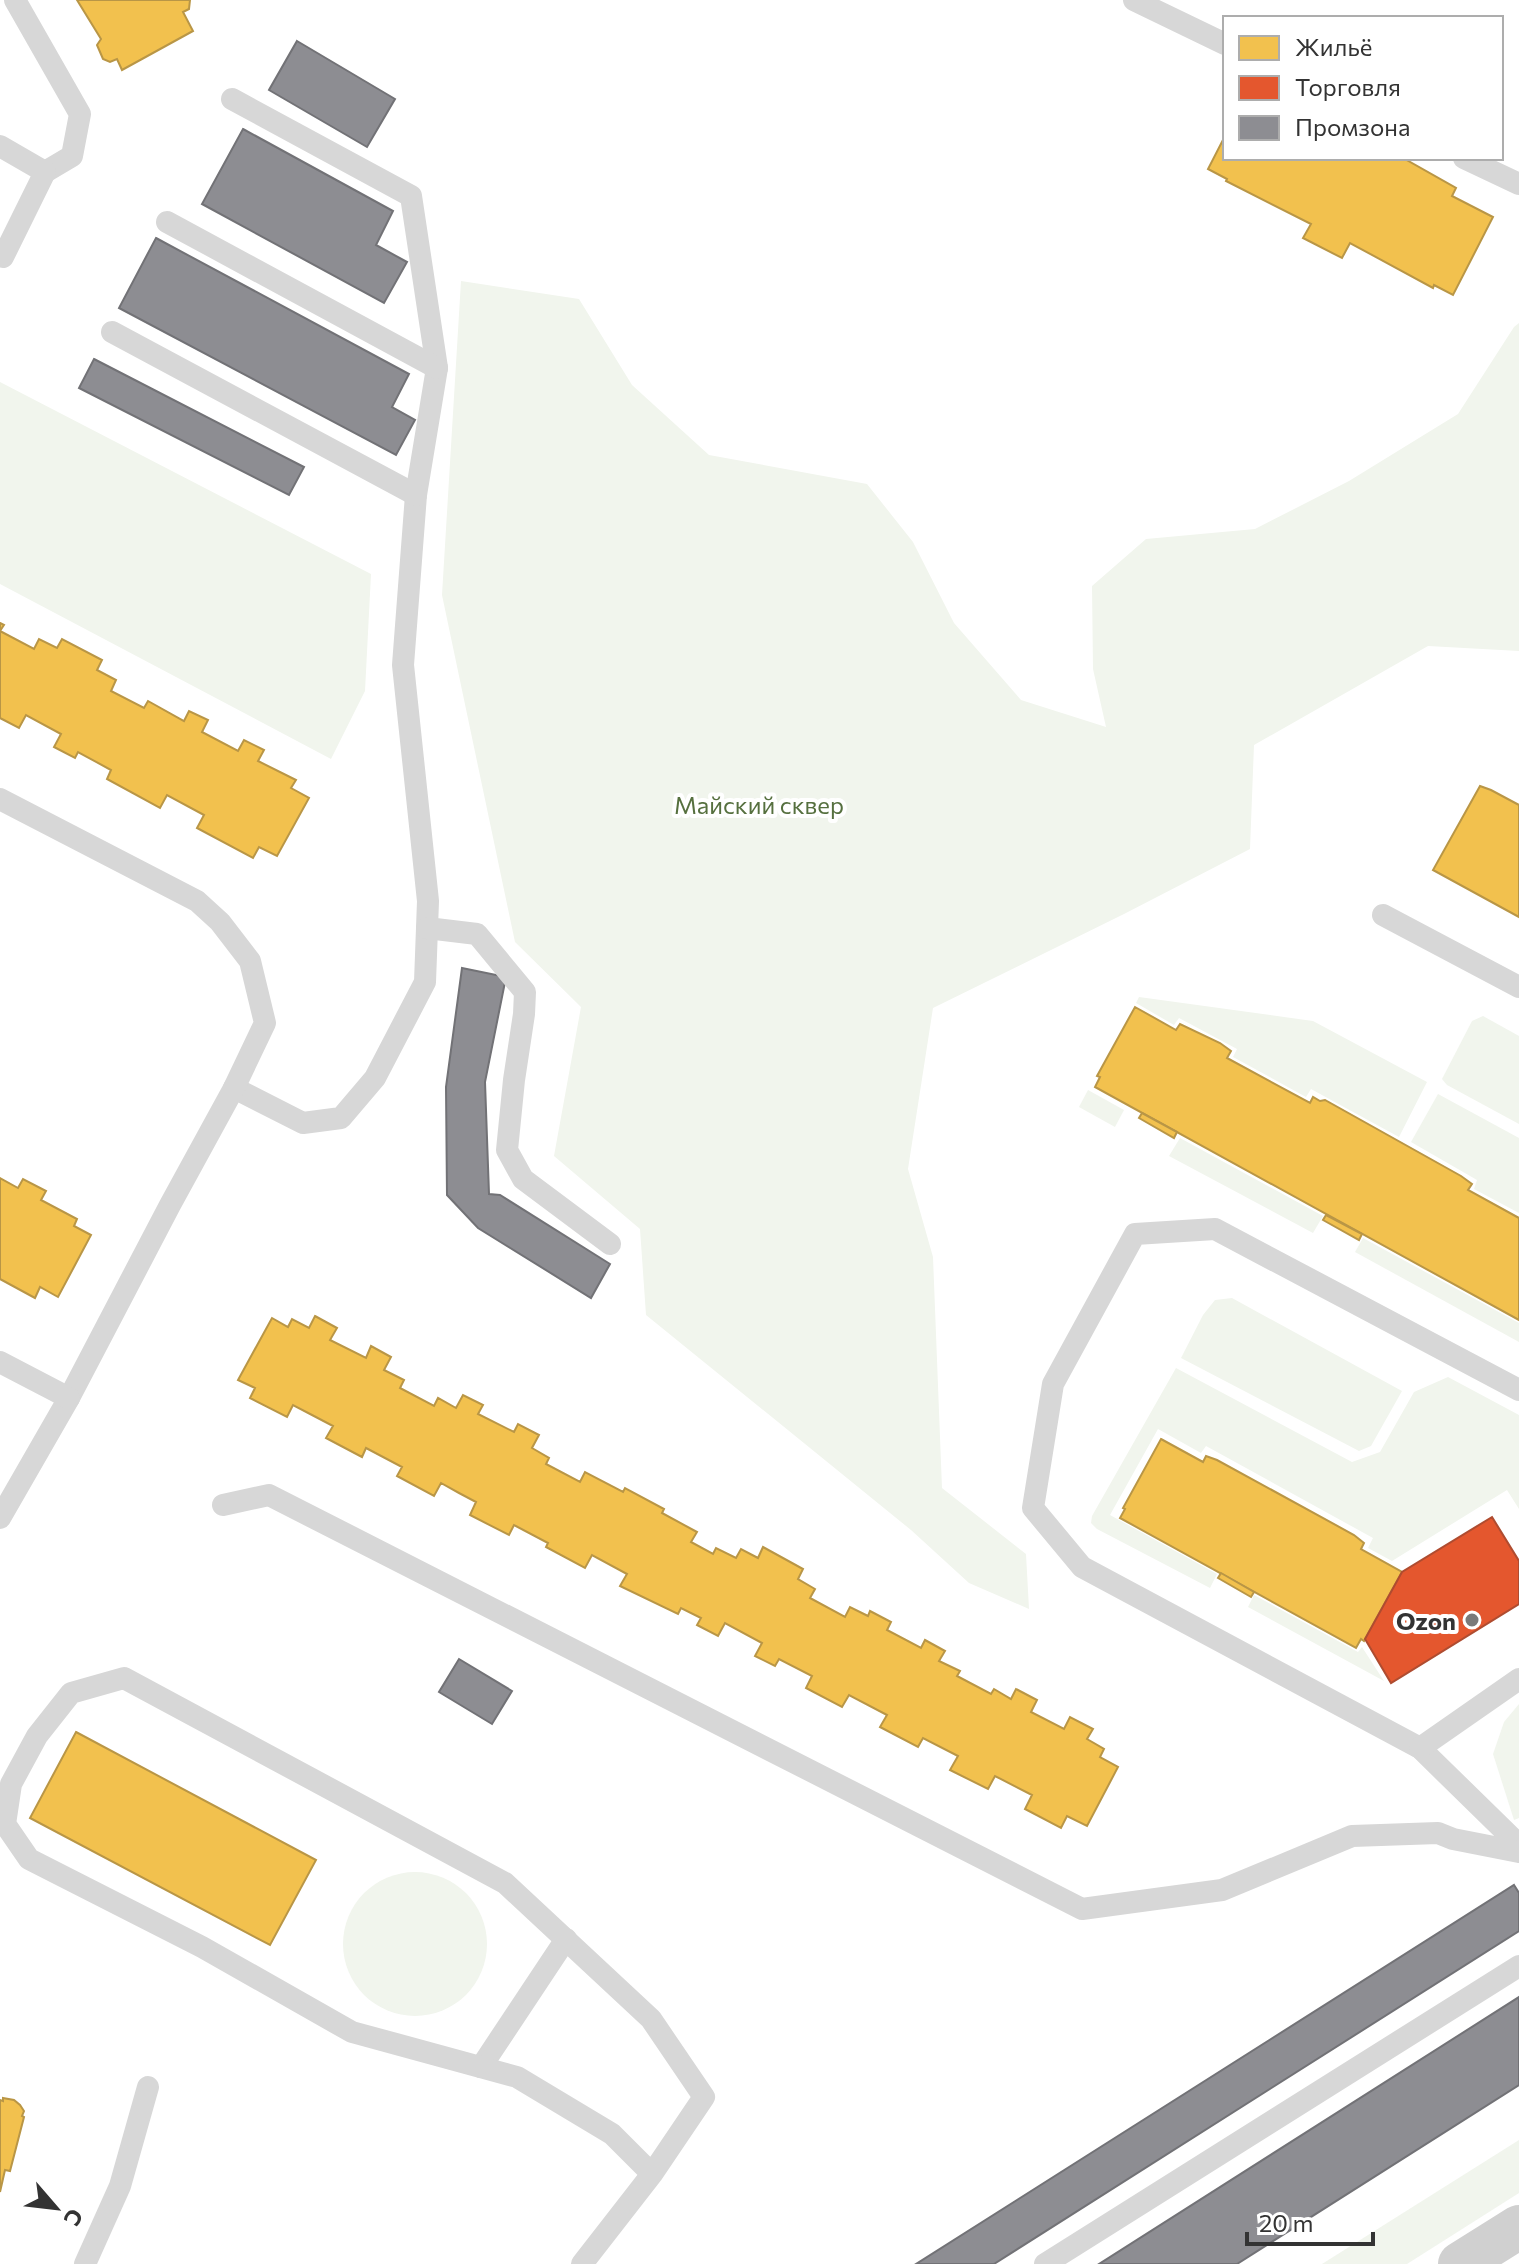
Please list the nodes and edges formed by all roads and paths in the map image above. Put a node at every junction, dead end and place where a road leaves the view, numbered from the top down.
1 (15, 0) edge
2 (1134, 0) edge
3 (1223, 43) edge
4 (232, 99) dead end
5 (0, 146) edge
6 (1468, 160) edge
7 (45, 172) junction
8 (1519, 184) edge
9 (167, 222) dead end
10 (0, 255) edge
11 (112, 332) dead end
12 (437, 368) junction
13 (416, 495) junction
14 (0, 799) edge
15 (1383, 915) dead end
16 (427, 928) junction
17 (1519, 987) edge
18 (234, 1088) junction
19 (610, 1244) dead end
20 (0, 1362) edge
21 (1519, 1390) edge
22 (69, 1398) junction
23 (223, 1505) dead end
24 (0, 1518) edge
25 (1519, 1679) edge
26 (1420, 1748) junction
27 (1519, 1845) edge
28 (1519, 1852) edge
29 (566, 1939) junction
30 (1519, 1966) edge
31 (481, 2067) junction
32 (148, 2087) dead end
33 (652, 2174) junction
34 (1519, 2227) edge
35 (85, 2264) edge
36 (582, 2264) edge
37 (1045, 2264) edge
38 (1460, 2264) edge

1 - 7 lane
2 - 3 lane
4 - 12 lane
5 - 7 lane
6 - 8 lane
7 - 10 lane
9 - 12 lane
11 - 13 lane
12 - 13 lane
13 - 16 lane
14 - 18 lane
15 - 17 lane
16 - 18 lane
16 - 19 lane
18 - 22 lane
20 - 22 lane
21 - 26 lane
22 - 24 lane
23 - 28 lane
25 - 26 lane
26 - 27 lane
29 - 31 lane
29 - 31 lane
29 - 33 lane
30 - 37 lane
31 - 33 lane
32 - 35 lane
33 - 36 lane
34 - 38 main road

